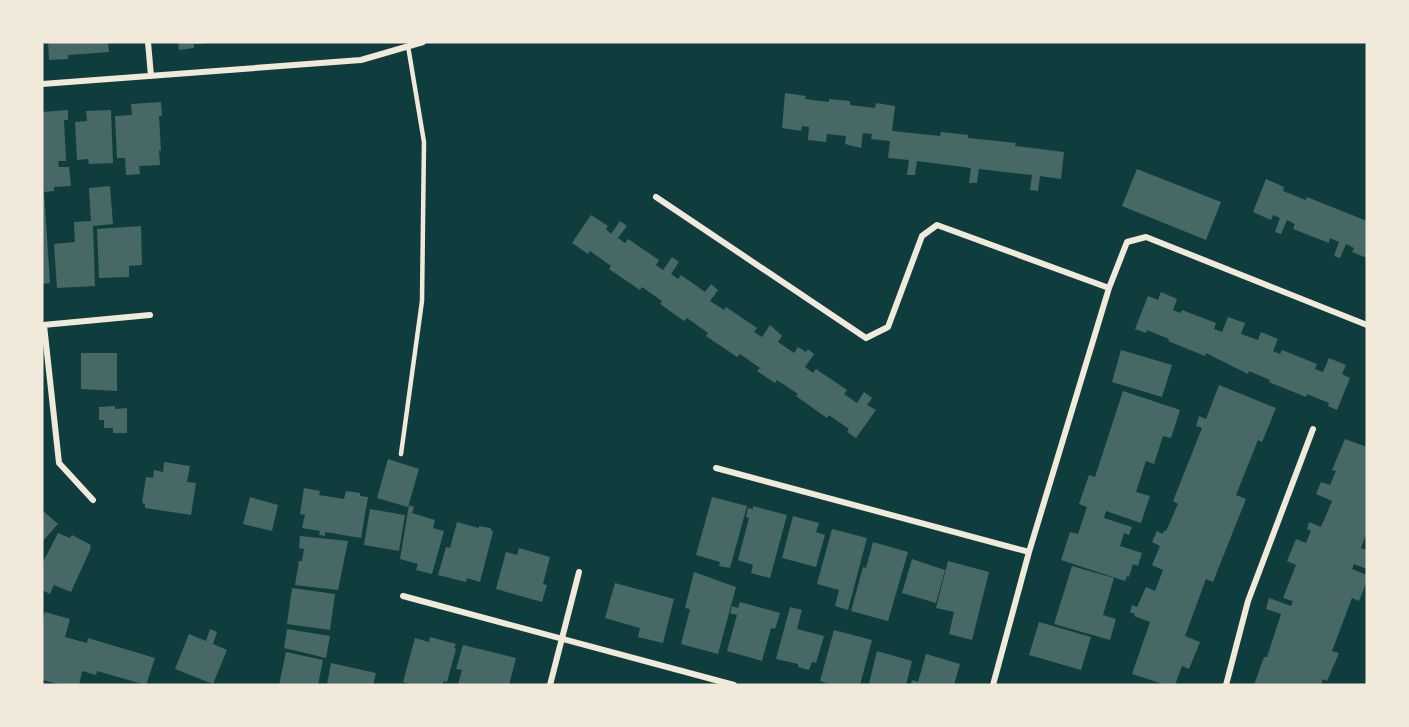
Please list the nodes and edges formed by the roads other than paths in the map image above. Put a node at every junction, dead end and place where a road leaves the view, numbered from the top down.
1 (148, 42) edge
2 (423, 42) edge
3 (408, 46) junction
4 (151, 76) junction
5 (42, 84) edge
6 (656, 196) dead end
7 (1109, 288) junction
8 (150, 315) dead end
9 (43, 325) edge
10 (1367, 325) edge
11 (1313, 429) dead end
12 (400, 454) dead end
13 (716, 468) dead end
14 (93, 500) dead end
15 (1029, 552) junction
16 (579, 572) dead end
17 (403, 596) dead end
18 (562, 639) junction
19 (550, 685) edge
20 (734, 685) edge
21 (993, 685) edge
22 (1226, 685) edge

1 - 4 street
2 - 3 street
3 - 4 street
3 - 12 lane
4 - 5 street
6 - 7 street
7 - 10 street
7 - 15 street
8 - 9 street
9 - 14 street
11 - 22 street
13 - 15 street
15 - 21 street
16 - 18 street
17 - 18 street
18 - 19 street
18 - 20 street

